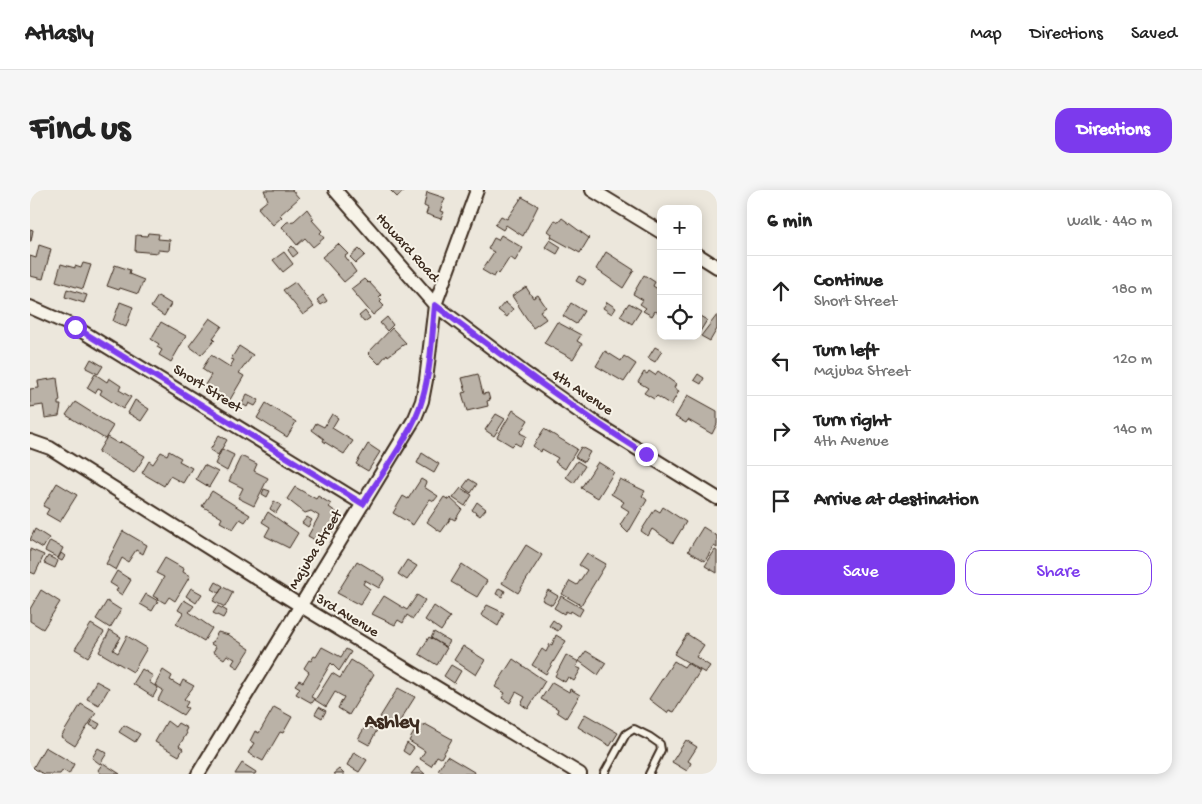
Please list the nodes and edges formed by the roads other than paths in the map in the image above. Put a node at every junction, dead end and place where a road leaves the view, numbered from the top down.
1 (334, 190) edge
2 (477, 190) edge
3 (592, 190) edge
4 (657, 230) edge
5 (702, 258) edge
6 (717, 267) edge
7 (435, 305) junction
8 (30, 307) edge
9 (30, 441) edge
10 (717, 498) edge
11 (363, 504) junction
12 (300, 606) junction
13 (198, 774) edge
14 (580, 774) edge
15 (604, 774) edge
16 (649, 774) edge

1 - 7 street, Howard Road
2 - 7 street, Majuba Street
3 - 4 street
5 - 6 street
7 - 10 street, 4th Avenue
7 - 11 street, Majuba Street
8 - 11 street, Short Street
9 - 12 street, 3rd Avenue
11 - 12 street, Majuba Street
12 - 13 street, Majuba Street
12 - 14 street, 3rd Avenue
15 - 16 lane

